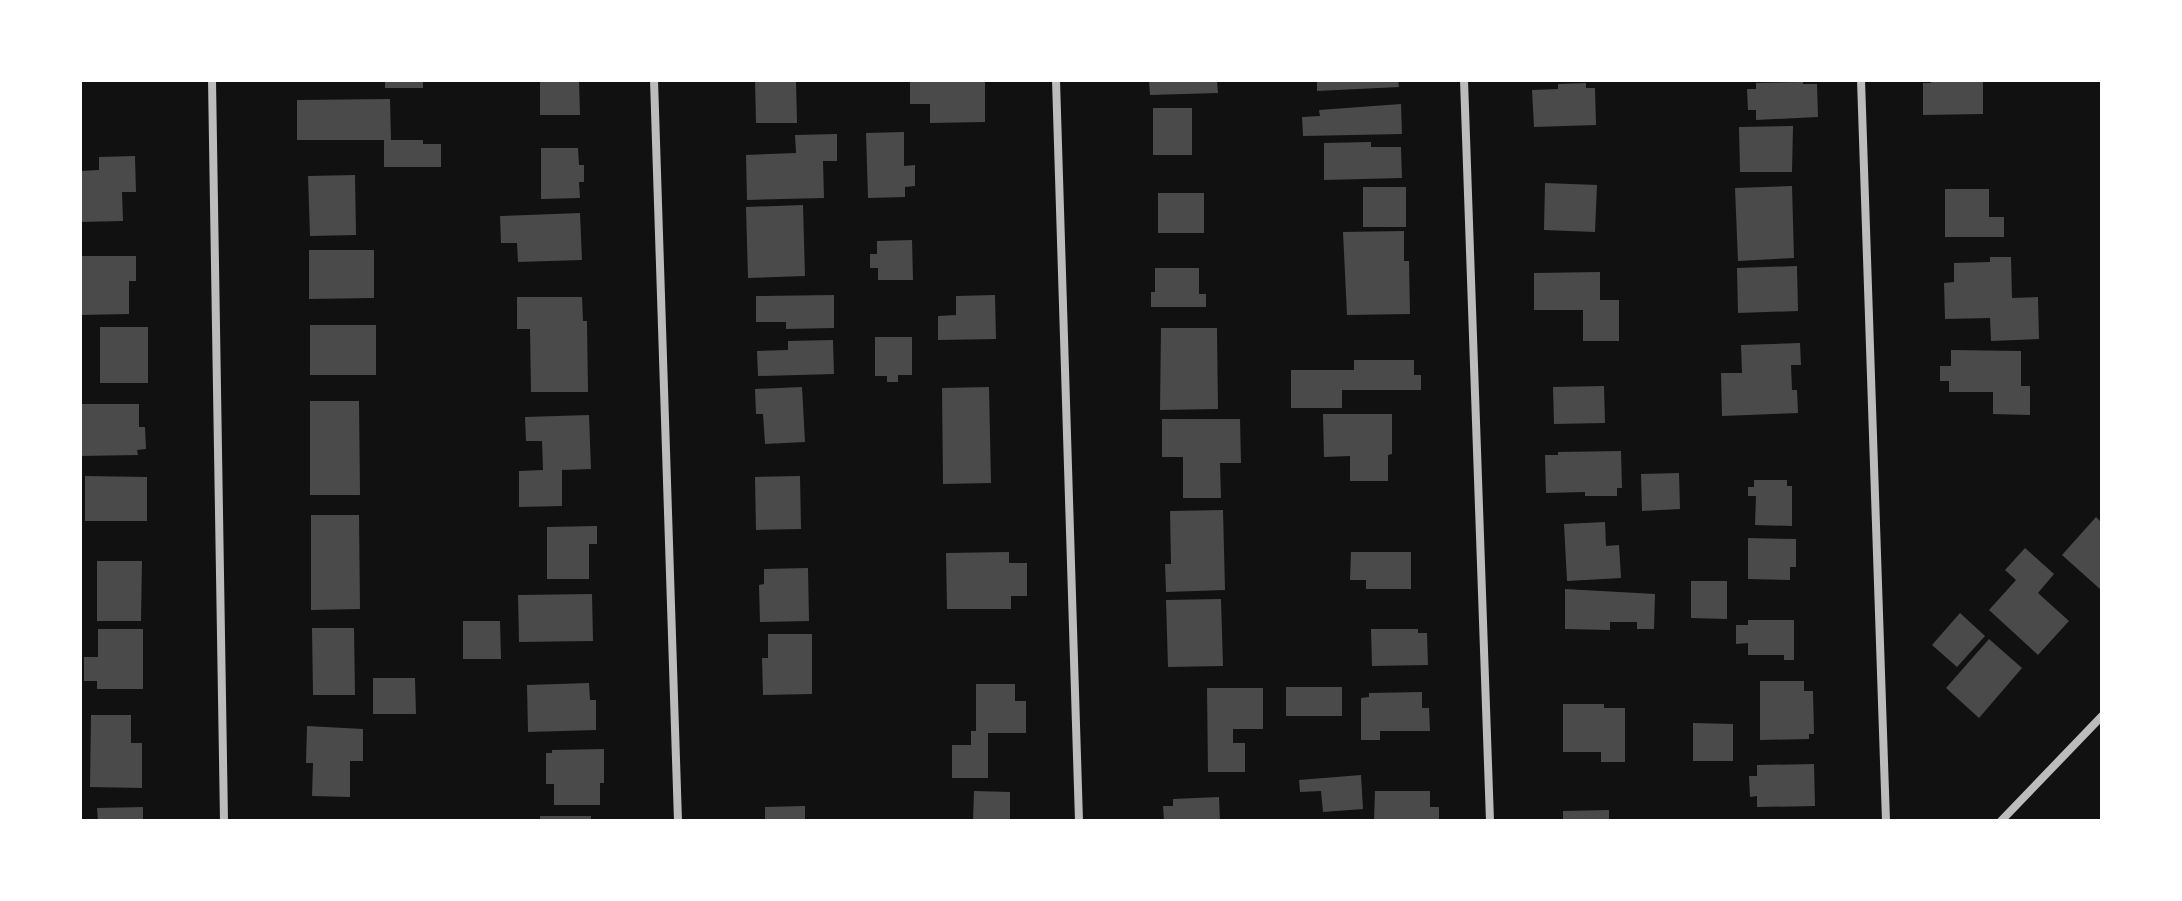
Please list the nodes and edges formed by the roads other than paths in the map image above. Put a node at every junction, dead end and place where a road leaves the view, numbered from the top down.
1 (212, 80) edge
2 (654, 80) edge
3 (1056, 80) edge
4 (1464, 80) edge
5 (1861, 80) edge
6 (2102, 716) edge
7 (224, 821) edge
8 (678, 821) edge
9 (1079, 821) edge
10 (1490, 821) edge
11 (1886, 821) edge
12 (2001, 821) edge

1 - 7 street
2 - 8 street
3 - 9 street
4 - 10 street
5 - 11 street
6 - 12 street

